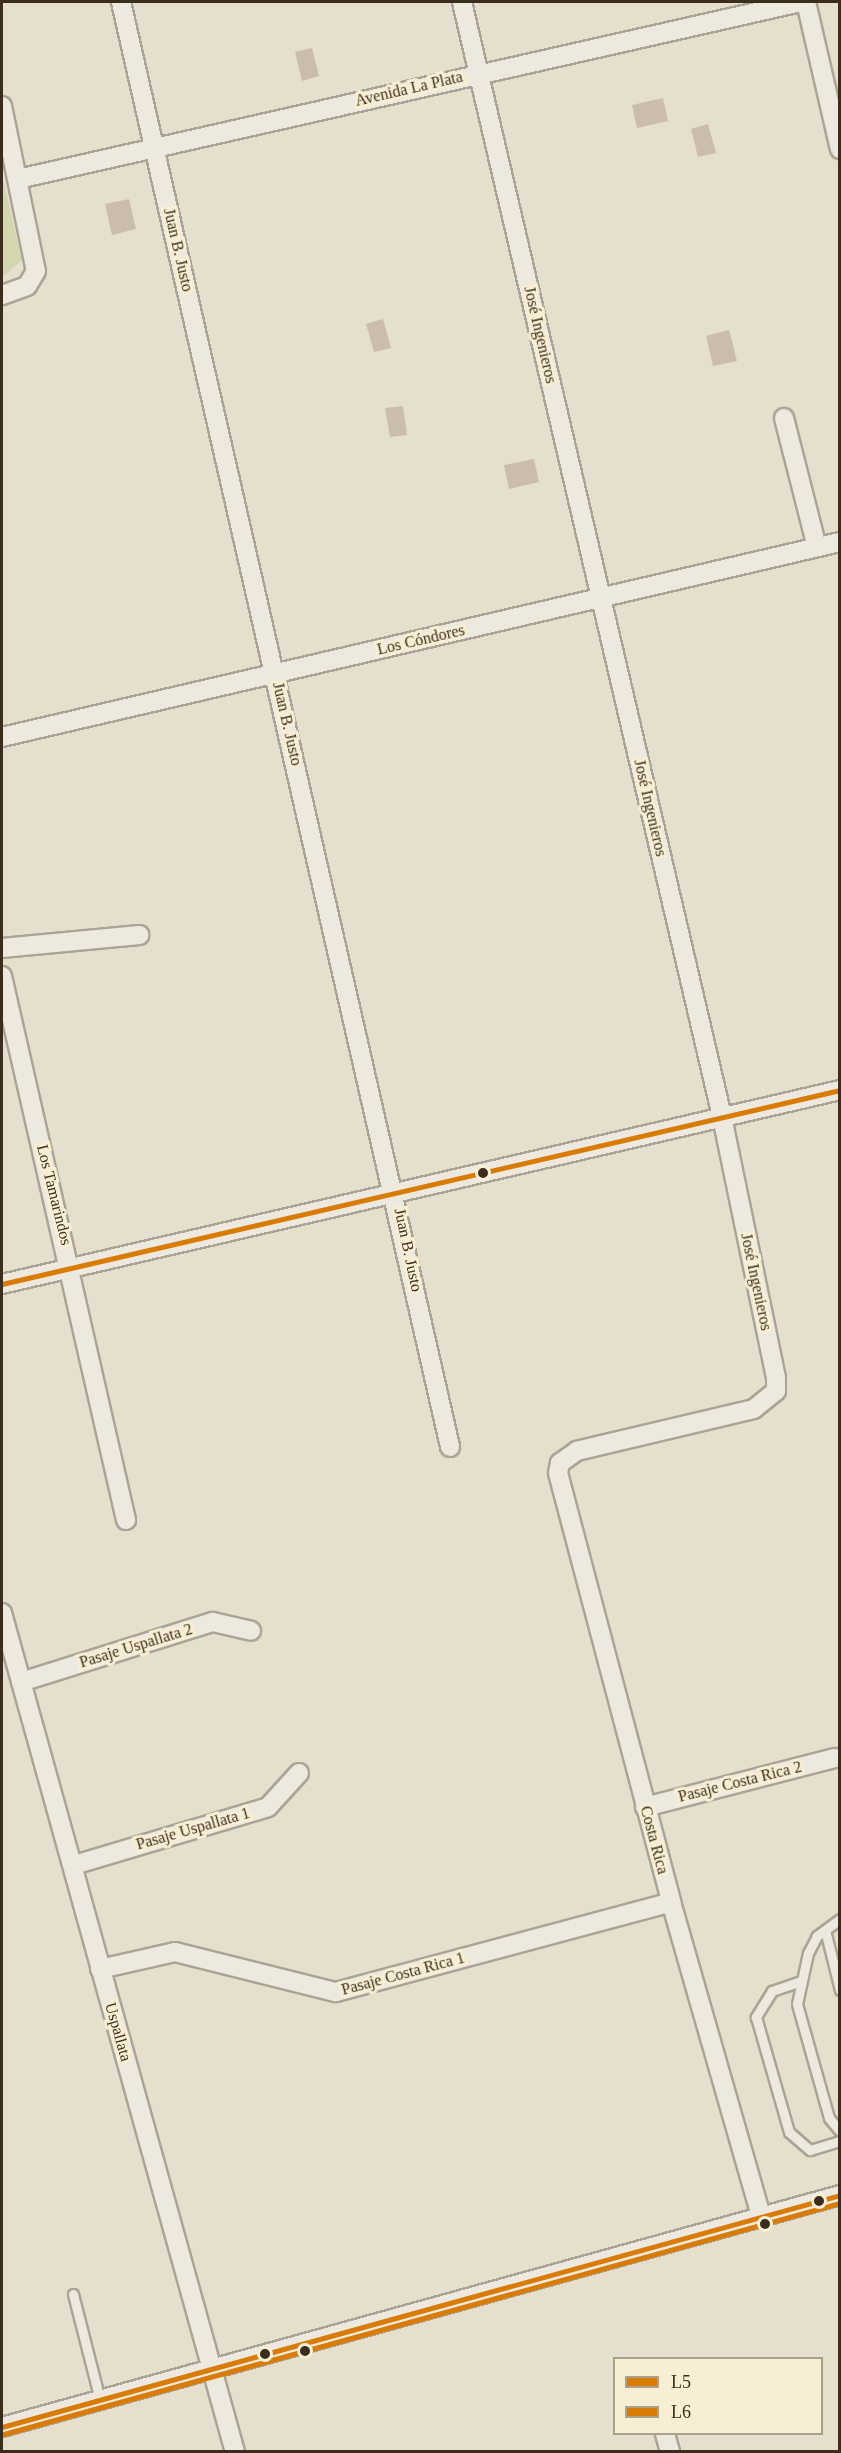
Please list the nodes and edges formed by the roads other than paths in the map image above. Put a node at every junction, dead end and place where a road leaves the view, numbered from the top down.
1 (121, 2) edge
2 (462, 2) edge
3 (801, 2) edge
4 (806, 2) edge
5 (478, 72) junction
6 (2, 106) edge
7 (155, 149) junction
8 (840, 149) edge
9 (18, 178) junction
10 (2, 295) edge
11 (784, 418) dead end
12 (840, 543) edge
13 (817, 547) junction
14 (601, 598) junction
15 (275, 674) junction
16 (2, 737) edge
17 (139, 935) dead end
18 (2, 948) edge
19 (2, 976) edge
20 (4, 995) edge
21 (840, 1089) edge
22 (722, 1117) junction
23 (395, 1190) junction
24 (71, 1268) junction
25 (2, 1284) edge
26 (450, 1447) dead end
27 (560, 1463) joint
28 (126, 1520) dead end
29 (2, 1613) edge
30 (251, 1630) dead end
31 (21, 1682) junction
32 (836, 1758) dead end
33 (299, 1773) dead end
34 (645, 1807) junction
35 (74, 1864) junction
36 (671, 1902) junction
37 (840, 1919) edge
38 (825, 1929) junction
39 (100, 1969) junction
40 (801, 1981) junction
41 (840, 1989) edge
42 (840, 2131) edge
43 (840, 2141) edge
44 (840, 2195) edge
45 (761, 2215) junction
46 (73, 2294) dead end
47 (213, 2370) junction
48 (100, 2400) junction
49 (2, 2427) edge
50 (666, 2435) edge
51 (235, 2451) edge
52 (670, 2451) edge

1 - 7 street, Juan B. Justo
2 - 5 street, José Ingenieros
3 - 5 street, Avenida La Plata
4 - 8 street
5 - 7 street, Avenida La Plata
5 - 14 street, José Ingenieros
6 - 9 street
7 - 9 street, Avenida La Plata
7 - 15 street, Juan B. Justo
9 - 10 street
11 - 13 street
12 - 13 street, Los Cóndores
13 - 14 street, Los Cóndores
14 - 15 street, Los Cóndores
14 - 22 street, José Ingenieros
15 - 16 street, Los Cóndores
15 - 23 street, Juan B. Justo
17 - 18 street
19 - 20 street, Los Tamarindos
20 - 24 street, Los Tamarindos
21 - 22 street
22 - 23 street
22 - 27 street, José Ingenieros
23 - 24 street
23 - 26 street, Juan B. Justo
24 - 25 street
24 - 28 street, Los Tamarindos
27 - 34 street, Costa Rica
29 - 31 street, Uspallata
30 - 31 street, Pasaje Uspallata 2
31 - 35 street, Uspallata
32 - 34 street, Pasaje Costa Rica 2
33 - 35 street, Pasaje Uspallata 1
34 - 36 street, Costa Rica
35 - 39 street, Uspallata
36 - 39 street, Pasaje Costa Rica 1
36 - 45 street, Costa Rica
37 - 38 lane
38 - 40 lane
38 - 41 lane
39 - 47 street, Uspallata
40 - 42 lane
40 - 43 lane
44 - 45 street
45 - 47 street
46 - 48 lane
47 - 48 street
47 - 51 street, Uspallata
48 - 49 street
50 - 52 street

